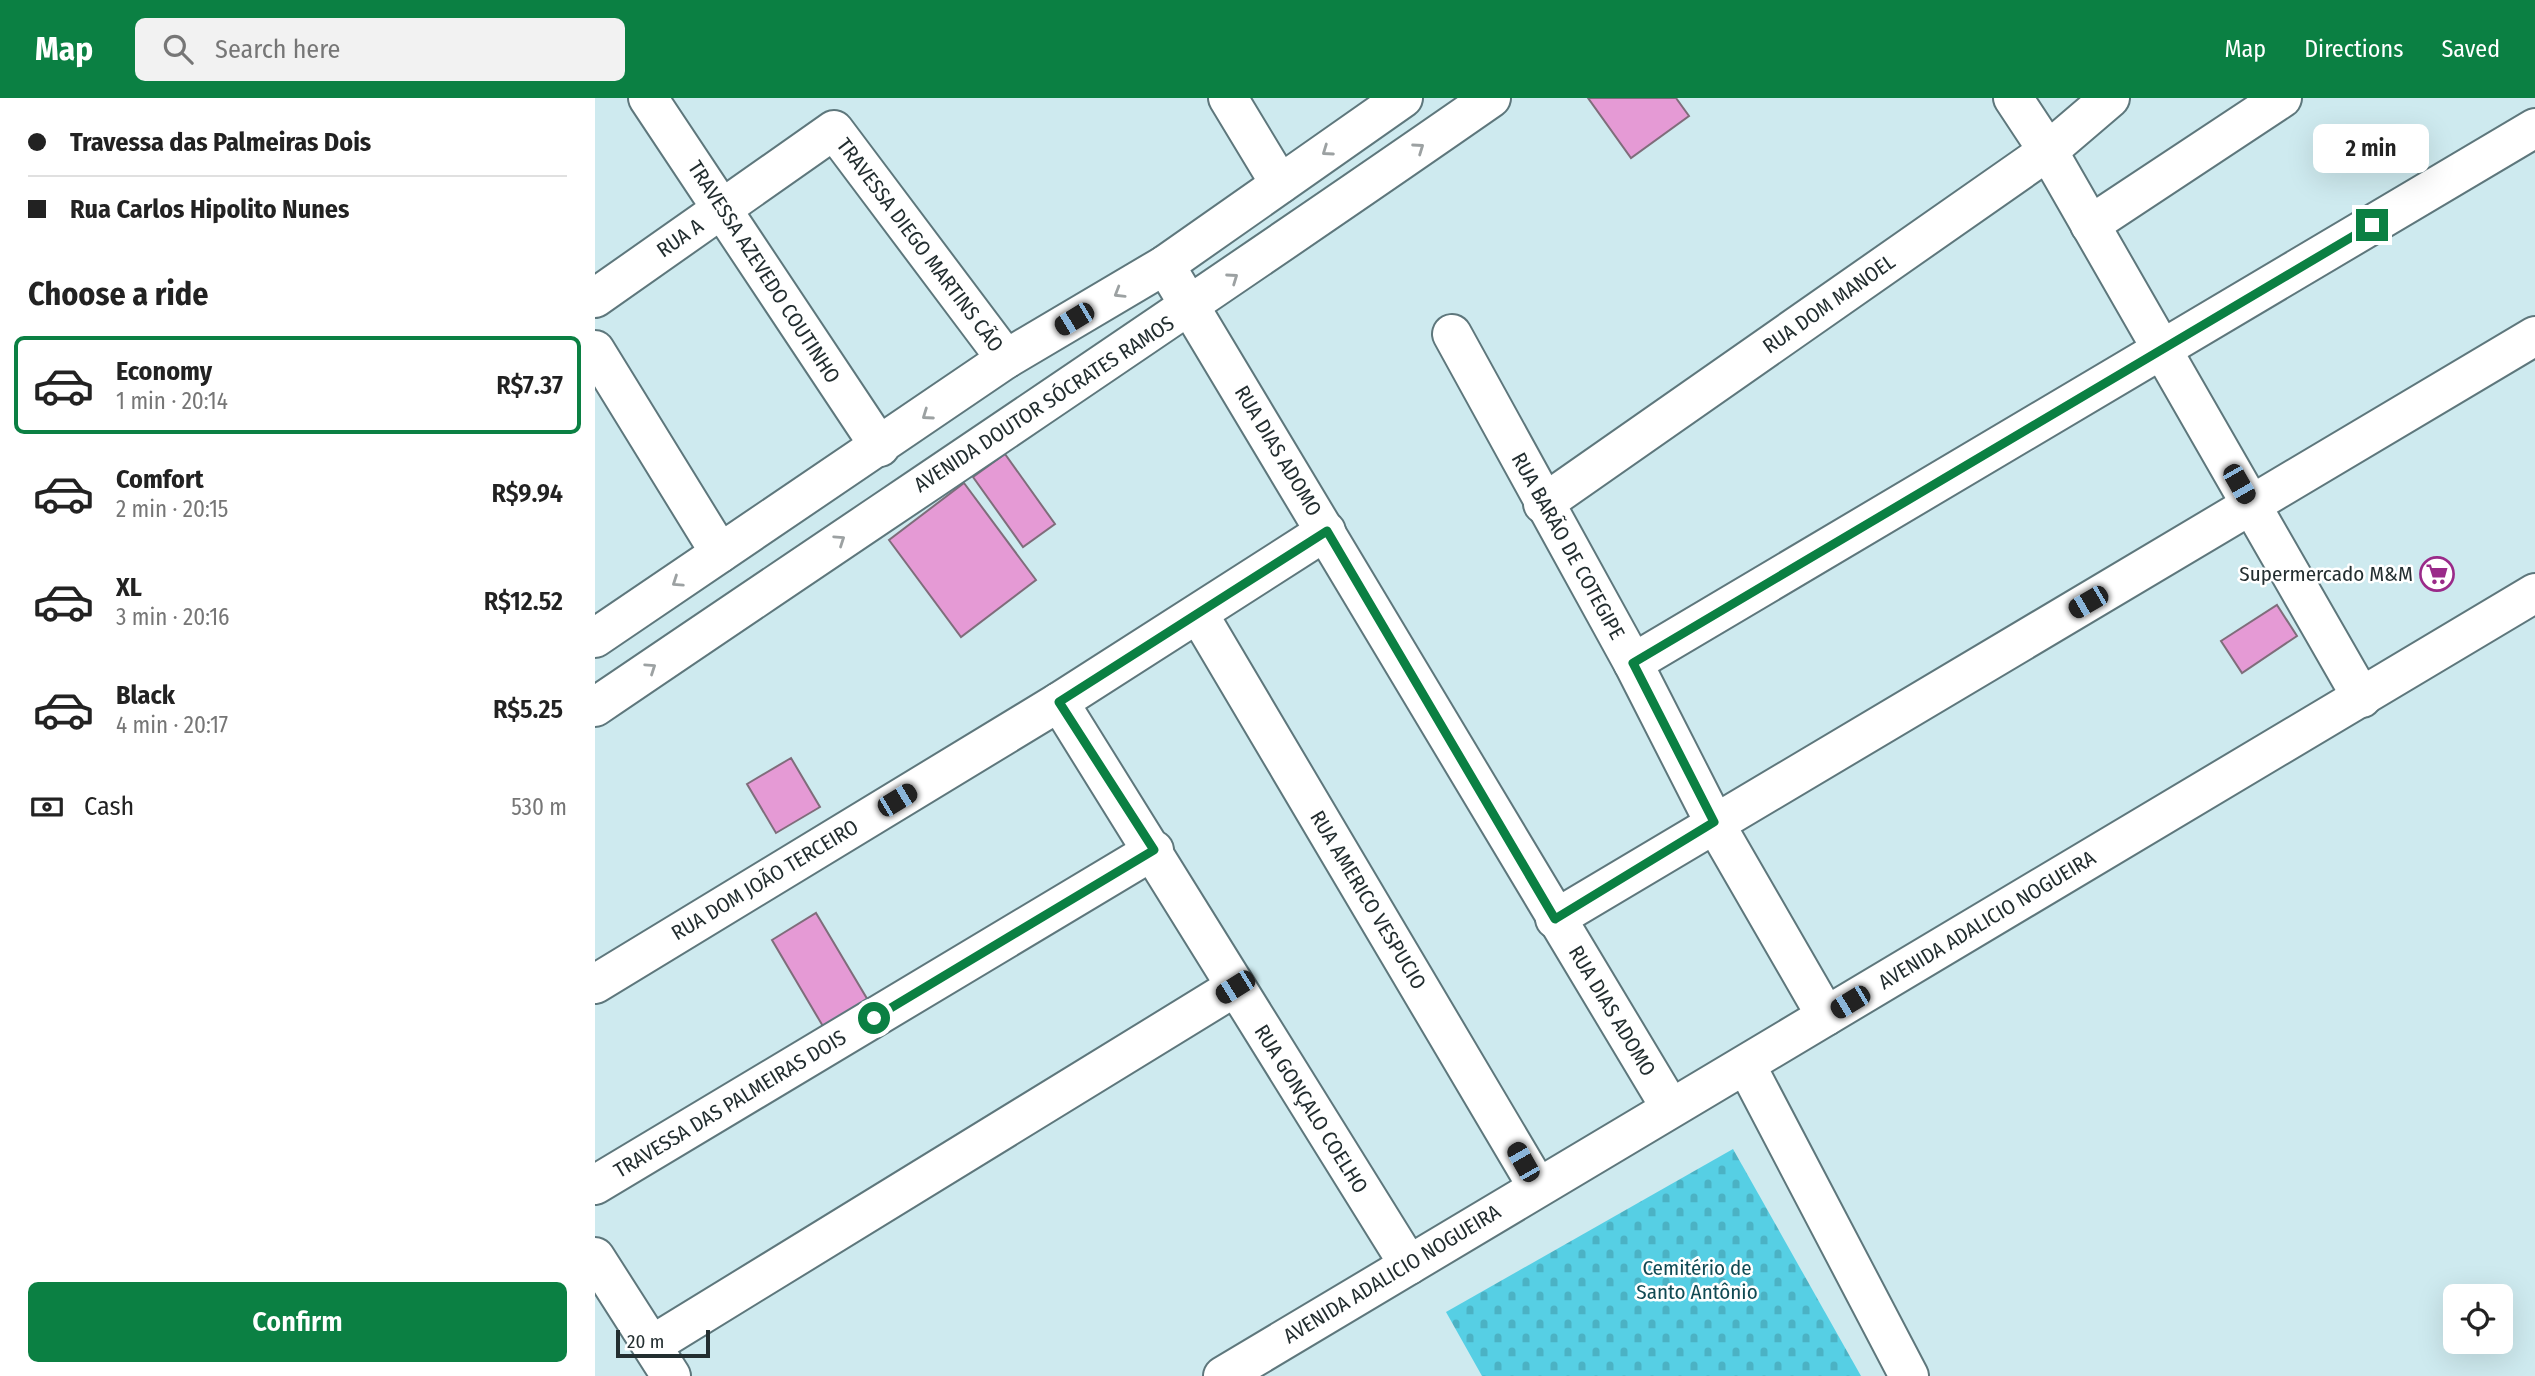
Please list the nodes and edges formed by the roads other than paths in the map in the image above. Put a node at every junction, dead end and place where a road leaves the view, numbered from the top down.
1 (648, 98) edge
2 (1227, 98) edge
3 (1403, 98) edge
4 (1492, 98) edge
5 (2013, 98) edge
6 (2110, 98) edge
7 (2281, 98) edge
8 (2535, 128) edge
9 (834, 131) joint
10 (2048, 151) junction
11 (1280, 184) junction
12 (722, 208) junction
13 (2090, 225) junction
14 (1165, 265) junction
15 (595, 298) edge
16 (1191, 307) junction
17 (1452, 334) dead end
18 (2535, 336) edge
19 (595, 350) edge
20 (2162, 351) junction
21 (1006, 359) junction
22 (880, 447) junction
23 (1543, 504) junction
24 (2251, 506) junction
25 (1327, 531) junction
26 (720, 553) junction
27 (2535, 593) edge
28 (1199, 615) junction
29 (595, 638) edge
30 (1633, 663) junction
31 (2362, 698) junction
32 (1059, 702) junction
33 (595, 707) edge
34 (1714, 822) junction
35 (1154, 850) junction
36 (1555, 919) junction
37 (595, 984) edge
38 (1235, 987) junction
39 (1826, 1016) junction
40 (1746, 1065) junction
41 (1670, 1107) junction
42 (595, 1185) edge
43 (1537, 1186) junction
44 (595, 1257) edge
45 (1409, 1265) junction
46 (662, 1361) edge
47 (1223, 1376) edge
48 (1909, 1376) edge

1 - 12 street, TRAVESSA AZEVEDO COUTINHO
2 - 11 street
3 -> 11 street
16 -> 4 street, AVENIDA DOUTOR SÓCRATES RAMOS
5 - 10 street
6 - 10 street, RUA DOM MANOEL
7 - 13 street
8 - 20 street
9 - 12 street, RUA A
9 - 21 street, TRAVESSA DIEGO MARTINS CÃO
10 - 13 street
10 - 23 street, RUA DOM MANOEL
11 - 14 street
12 - 15 street, RUA A
12 - 22 street, TRAVESSA AZEVEDO COUTINHO
13 - 20 street
14 - 16 street, RUA DIAS ADOMO
14 -> 21 street
16 - 25 street, RUA DIAS ADOMO
33 -> 16 street, AVENIDA DOUTOR SÓCRATES RAMOS
17 - 23 street, RUA BARÃO DE COTEGIPE
18 - 24 street
19 - 26 street
20 - 24 street
20 - 30 street
21 -> 22 street
22 - 26 street
23 - 30 street, RUA BARÃO DE COTEGIPE
24 - 31 street
24 - 34 street
25 - 28 street, RUA DOM JOÃO TERCEIRO
25 - 36 street, RUA DIAS ADOMO
26 -> 29 street
27 - 31 street, AVENIDA ADALICIO NOGUEIRA
28 - 32 street, RUA DOM JOÃO TERCEIRO
28 - 43 street, RUA AMERICO VESPUCIO
30 - 34 street, RUA BARÃO DE COTEGIPE
31 - 39 street, AVENIDA ADALICIO NOGUEIRA
32 - 35 street, RUA GONÇALO COELHO
32 - 37 street, RUA DOM JOÃO TERCEIRO
34 - 36 street
34 - 39 street, RUA BARÃO DE COTEGIPE
35 - 38 street, RUA GONÇALO COELHO
35 - 42 street, TRAVESSA DAS PALMEIRAS DOIS
36 - 41 street, RUA DIAS ADOMO
38 - 45 street, RUA GONÇALO COELHO
38 - 46 street
39 - 40 street, AVENIDA ADALICIO NOGUEIRA
40 - 41 street, AVENIDA ADALICIO NOGUEIRA
40 - 48 street
41 - 43 street, AVENIDA ADALICIO NOGUEIRA
43 - 45 street, AVENIDA ADALICIO NOGUEIRA
44 - 46 street
45 - 47 street, AVENIDA ADALICIO NOGUEIRA

